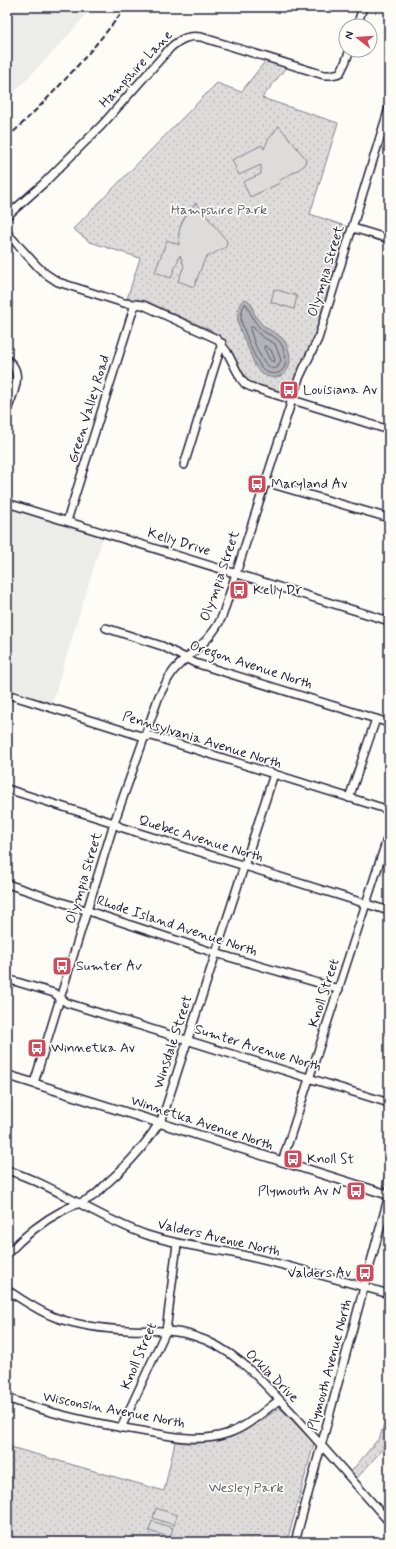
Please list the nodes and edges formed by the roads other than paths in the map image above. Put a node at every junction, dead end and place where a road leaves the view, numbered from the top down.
1 (363, 7) edge
2 (360, 18) edge
3 (347, 58) edge
4 (389, 108) edge
5 (7, 216) edge
6 (353, 228) junction
7 (7, 233) edge
8 (389, 239) edge
9 (135, 304) junction
10 (222, 343) junction
11 (7, 360) edge
12 (292, 401) junction
13 (7, 410) edge
14 (389, 430) edge
15 (184, 465) dead end
16 (265, 482) junction
17 (7, 503) edge
18 (389, 518) edge
19 (67, 521) junction
20 (236, 574) junction
21 (389, 620) edge
22 (106, 628) dead end
23 (187, 659) junction
24 (7, 694) edge
25 (376, 719) junction
26 (389, 723) edge
27 (144, 737) junction
28 (274, 774) junction
29 (7, 789) edge
30 (349, 798) junction
31 (389, 810) edge
32 (114, 823) junction
33 (389, 833) edge
34 (244, 866) junction
35 (7, 884) edge
36 (366, 904) junction
37 (88, 910) junction
38 (389, 911) edge
39 (215, 953) junction
40 (7, 979) edge
41 (339, 989) junction
42 (61, 998) junction
43 (187, 1040) junction
44 (7, 1075) edge
45 (309, 1078) junction
46 (34, 1083) junction
47 (389, 1103) edge
48 (159, 1123) junction
49 (282, 1162) junction
50 (7, 1170) edge
51 (389, 1195) edge
52 (78, 1203) junction
53 (177, 1244) junction
54 (7, 1254) edge
55 (365, 1287) junction
56 (7, 1290) edge
57 (389, 1294) edge
58 (166, 1331) junction
59 (7, 1398) edge
60 (280, 1400) junction
61 (121, 1428) junction
62 (321, 1445) junction
63 (389, 1522) edge
64 (295, 1542) edge

1 - 2 street
3 - 5 street, Hampshire Lane
4 - 6 street, Olympia Street
6 - 8 street
6 - 12 street, Olympia Street
7 - 9 street
9 - 10 street
9 - 19 street, Green Valley Road
10 - 12 street
10 - 15 street
11 - 13 street
12 - 14 street
12 - 16 street, Olympia Street
16 - 18 street
16 - 20 street, Olympia Street
17 - 19 street, Kelly Drive
19 - 20 street, Kelly Drive
20 - 21 street, Kelly Drive
20 - 23 street, Olympia Street
22 - 23 street, Oregon Avenue North
23 - 25 street, Oregon Avenue North
23 - 27 street, Olympia Street
24 - 27 street, Pennsylvania Avenue North
25 - 26 street, Oregon Avenue North
25 - 30 street
27 - 28 street, Pennsylvania Avenue North
27 - 32 street, Olympia Street
28 - 30 street, Pennsylvania Avenue North
28 - 34 street, Winsdale Street
29 - 32 street, Quebec Avenue North
30 - 31 street, Pennsylvania Avenue North
32 - 34 street, Quebec Avenue North
32 - 37 street, Olympia Street
33 - 36 street, Knoll Street
34 - 36 street, Quebec Avenue North
34 - 39 street, Winsdale Street
35 - 37 street, Rhode Island Avenue North
36 - 38 street, Quebec Avenue North
36 - 41 street, Knoll Street
37 - 39 street, Rhode Island Avenue North
37 - 42 street, Olympia Street
39 - 41 street, Rhode Island Avenue North
39 - 43 street, Winsdale Street
40 - 42 street, Sumter Avenue North
41 - 45 street, Knoll Street
42 - 43 street, Sumter Avenue North
42 - 46 street, Olympia Street
43 - 45 street, Sumter Avenue North
43 - 48 street, Winsdale Street
44 - 46 main road, Winnetka Avenue North
45 - 47 street, Sumter Avenue North
45 - 49 street, Knoll Street
46 - 48 main road, Winnetka Avenue North
48 - 49 main road, Winnetka Avenue North
48 - 52 street, Winsdale Street
49 - 51 main road, Winnetka Avenue North
50 - 52 street, Valders Avenue North
51 - 55 street, Plymouth Avenue North
52 - 53 street, Valders Avenue North
52 - 54 street, Winsdale Street
53 - 55 street, Valders Avenue North
53 - 58 street, Knoll Street
55 - 57 street, Valders Avenue North
55 - 62 street, Plymouth Avenue North
56 - 58 street, Orkla Drive
58 - 60 street, Orkla Drive
58 - 61 street, Knoll Street
59 - 61 street, Wisconsin Avenue North
60 - 61 street, Wisconsin Avenue North
60 - 62 street, Orkla Drive
62 - 63 street, Orkla Drive
62 - 64 street, Plymouth Avenue North

